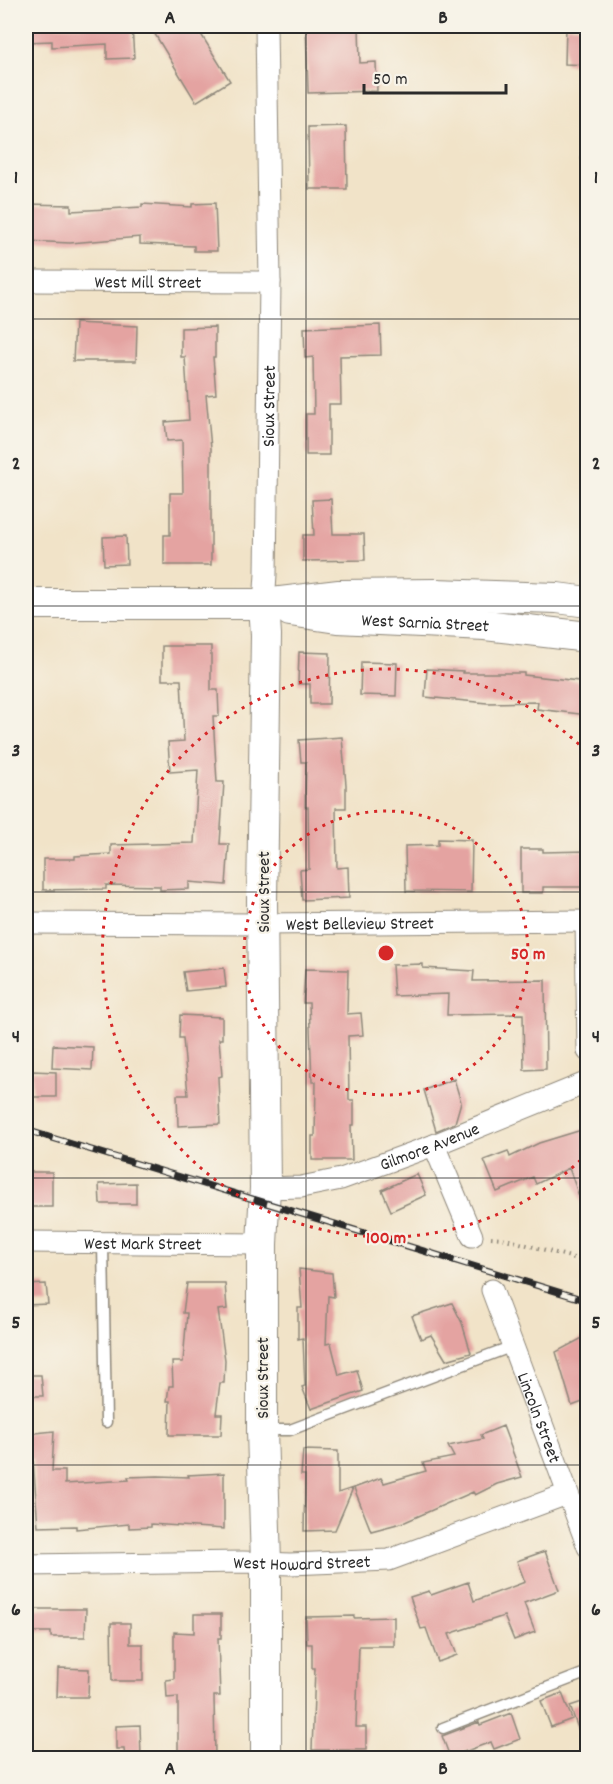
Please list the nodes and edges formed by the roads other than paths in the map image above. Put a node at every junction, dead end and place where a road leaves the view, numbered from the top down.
1 (266, 26) edge
2 (26, 280) edge
3 (270, 282) junction
4 (588, 602) edge
5 (26, 604) edge
6 (264, 604) junction
7 (588, 637) edge
8 (587, 921) edge
9 (26, 923) edge
10 (262, 924) junction
11 (588, 1051) edge
12 (588, 1083) edge
13 (434, 1145) junction
14 (265, 1188) junction
15 (472, 1236) road end
16 (26, 1242) edge
17 (103, 1243) junction
18 (262, 1244) junction
19 (492, 1290) dead end
20 (513, 1346) junction
21 (106, 1422) dead end
22 (262, 1430) junction
23 (567, 1494) junction
24 (588, 1547) edge
25 (266, 1563) junction
26 (26, 1565) edge
27 (588, 1672) edge
28 (443, 1728) dead end
29 (266, 1758) edge

1 - 3 street, Sioux Street
2 - 3 street, West Mill Street
3 - 6 street, Sioux Street
4 - 6 street, West Sarnia Street
5 - 6 street, West Sarnia Street
6 - 7 street, West Sarnia Street
6 - 10 street, Sioux Street
8 - 10 street, West Belleview Street
8 - 11 street
9 - 10 street, West Belleview Street
10 - 14 street, Sioux Street
12 - 13 street, Gilmore Avenue
13 - 14 street, Gilmore Avenue
13 - 15 street
14 - 18 street, Sioux Street
16 - 17 street, West Mark Street
17 - 18 street, West Mark Street
17 - 21 lane
18 - 22 street, Sioux Street
19 - 20 street, Lincoln Street
20 - 22 lane
20 - 23 street, Lincoln Street
22 - 25 street, Sioux Street
23 - 24 street, Lincoln Street
23 - 25 street, West Howard Street
25 - 26 street, West Howard Street
25 - 29 street, Sioux Street
27 - 28 lane

